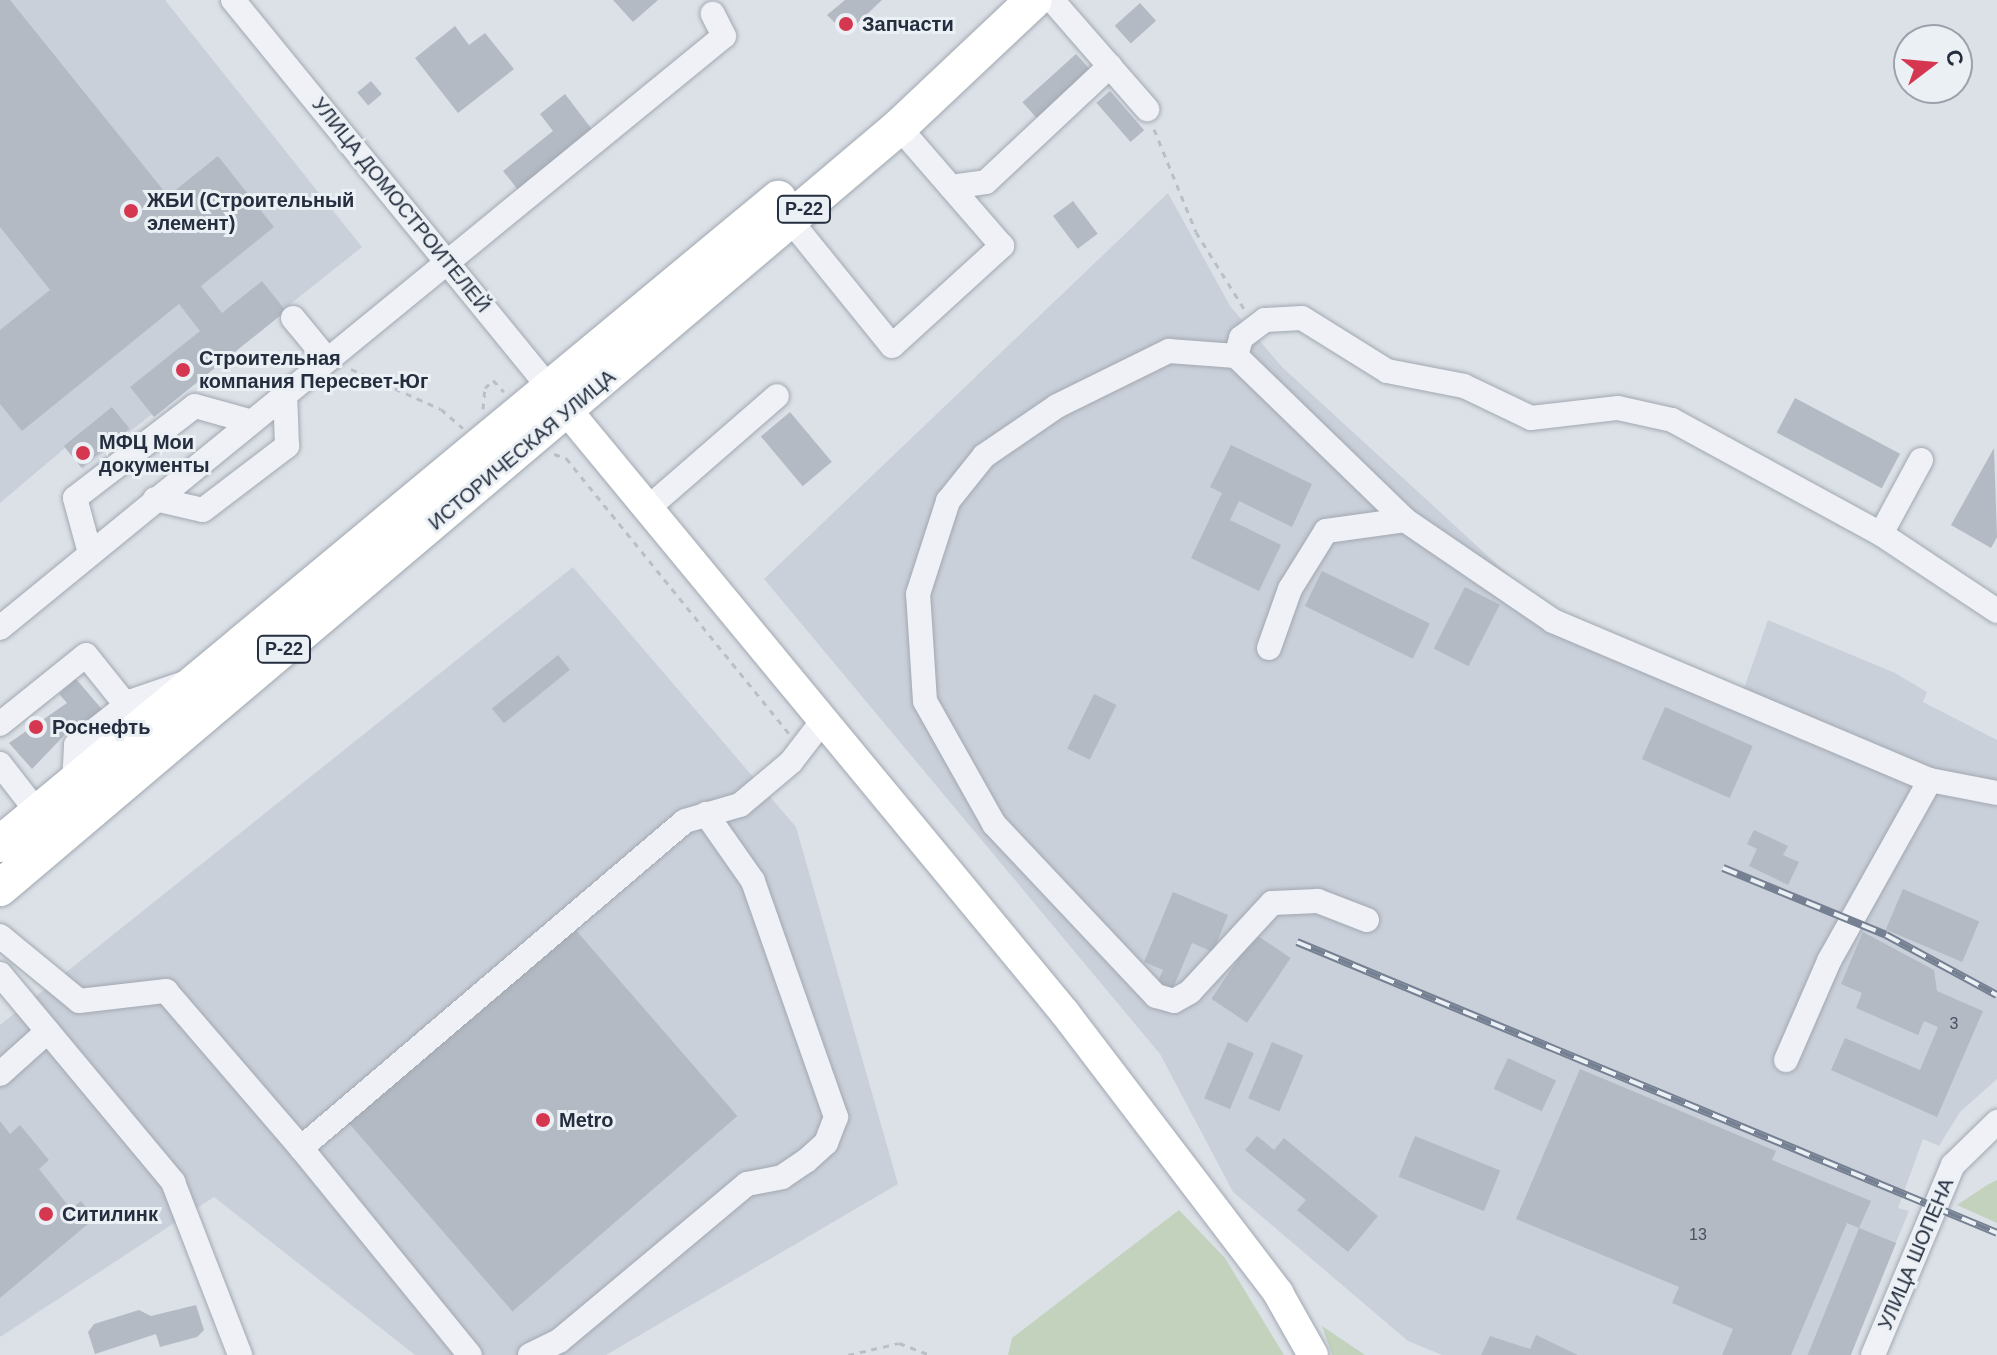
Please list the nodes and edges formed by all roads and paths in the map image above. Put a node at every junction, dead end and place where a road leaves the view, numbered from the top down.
1 (233, 0) edge
2 (999, 0) edge
3 (1034, 0) edge
4 (1052, 0) edge
5 (713, 14) dead end
6 (1110, 66) junction
7 (1147, 109) joint
8 (899, 127) junction
9 (951, 187) junction
10 (790, 220) junction
11 (445, 259) junction
12 (293, 318) dead end
13 (1256, 326) junction
14 (1236, 356) junction
15 (326, 358) junction
16 (285, 391) junction
17 (777, 396) dead end
18 (558, 399) junction
19 (249, 421) junction
20 (530, 424) junction
21 (1921, 460) dead end
22 (155, 499) junction
23 (647, 509) junction
24 (1405, 520) junction
25 (1881, 534) junction
26 (90, 553) junction
27 (1997, 611) edge
28 (0, 628) edge
29 (1269, 648) dead end
30 (206, 677) junction
31 (126, 705) junction
32 (821, 723) junction
33 (0, 724) edge
34 (801, 748) junction
35 (0, 764) edge
36 (1930, 780) junction
37 (74, 784) junction
38 (1997, 793) edge
39 (38, 813) junction
40 (706, 814) junction
41 (0, 844) edge
42 (0, 888) edge
43 (1367, 920) dead end
44 (0, 936) edge
45 (0, 974) edge
46 (48, 1031) junction
47 (1786, 1060) dead end
48 (0, 1074) edge
49 (1997, 1122) edge
50 (301, 1148) junction
51 (240, 1355) edge
52 (470, 1355) edge
53 (530, 1355) edge
54 (848, 1355) edge
55 (931, 1355) edge
56 (1313, 1355) edge
57 (1873, 1355) edge

1 - 11 street, УЛИЦА ДОМОСТРОИТЕЛЕЙ
2 - 18 highway, ИСТОРИЧЕСКАЯ УЛИЦА / Р-22
3 - 8 highway, ИСТОРИЧЕСКАЯ УЛИЦА / Р-22
4 - 6 street
5 - 11 street
6 - 7 street
6 - 9 street
7 - 13 path
8 - 9 street
8 - 10 highway, ИСТОРИЧЕСКАЯ УЛИЦА / Р-22
9 - 10 street
10 - 18 highway, ИСТОРИЧЕСКАЯ УЛИЦА / Р-22
11 - 15 street
11 - 18 street, УЛИЦА ДОМОСТРОИТЕЛЕЙ
12 - 15 street
13 - 14 street
13 - 25 street
14 - 24 street
14 - 43 street
15 - 16 street
15 - 20 path
16 - 19 street
16 - 22 street
17 - 23 street
18 - 20 highway, ИСТОРИЧЕСКАЯ УЛИЦА / Р-22
18 - 23 main road
19 - 22 street
19 - 26 street
20 - 30 highway, ИСТОРИЧЕСКАЯ УЛИЦА / Р-22
20 - 34 path
20 - 42 highway, ИСТОРИЧЕСКАЯ УЛИЦА / Р-22
21 - 25 street
22 - 26 street
23 - 32 main road
24 - 29 street
24 - 36 street
25 - 27 street
26 - 28 street
30 - 31 street
30 - 37 highway, ИСТОРИЧЕСКАЯ УЛИЦА / Р-22
31 - 33 street
31 - 37 street
32 - 34 street
32 - 56 main road
34 - 40 street
35 - 39 street
36 - 38 street
36 - 47 street
37 - 39 highway, ИСТОРИЧЕСКАЯ УЛИЦА / Р-22
39 - 41 highway, ИСТОРИЧЕСКАЯ УЛИЦА / Р-22
40 - 50 street
40 - 53 street
44 - 50 street
45 - 46 street
46 - 48 street
46 - 51 street
49 - 57 street, УЛИЦА ШОПЕНА
50 - 52 street
54 - 55 path

